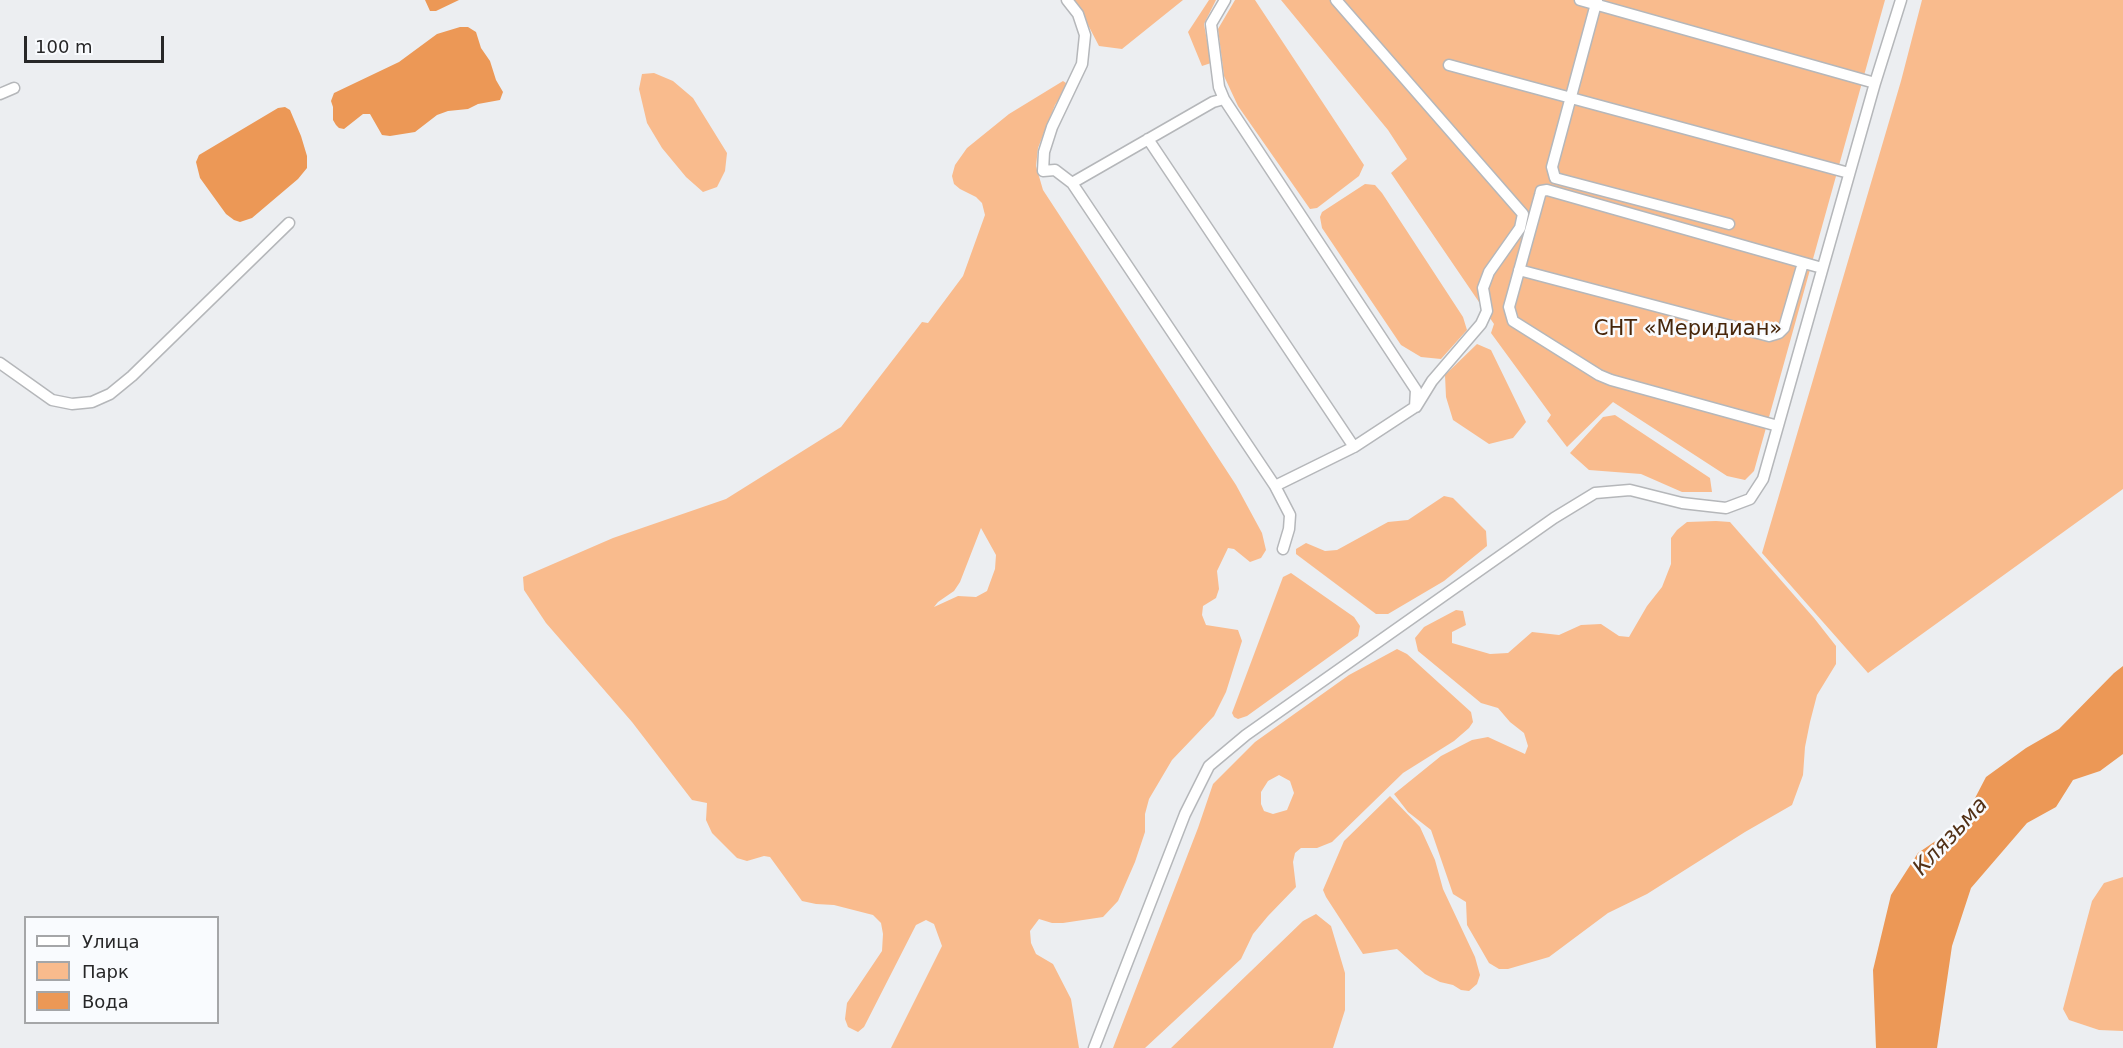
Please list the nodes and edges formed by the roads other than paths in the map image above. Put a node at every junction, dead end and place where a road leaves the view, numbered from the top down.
1 (1067, 0) edge
2 (1225, 0) edge
3 (1336, 0) edge
4 (1580, 0) edge
5 (1902, 0) edge
6 (1596, 2) edge
7 (1449, 65) dead end
8 (1875, 82) junction
9 (14, 88) dead end
10 (0, 94) edge
11 (1570, 97) junction
12 (1224, 99) junction
13 (1148, 140) junction
14 (1849, 173) junction
15 (1072, 183) junction
16 (289, 223) dead end
17 (1729, 224) dead end
18 (1803, 263) junction
19 (1822, 268) junction
20 (1519, 270) junction
21 (0, 363) edge
22 (1415, 407) junction
23 (1778, 426) junction
24 (1354, 447) junction
25 (1275, 486) junction
26 (1283, 549) dead end
27 (1094, 1048) edge

1 - 15 street
2 - 12 street
3 - 22 street
4 - 6 street
5 - 8 street
6 - 8 street
6 - 11 street
7 - 11 street
8 - 14 street
9 - 10 street
11 - 14 street
11 - 17 street
12 - 13 street
12 - 22 street
13 - 15 street
13 - 24 street
14 - 19 street
15 - 25 street
16 - 21 street
18 - 19 street
18 - 20 street
18 - 20 street
19 - 23 street
20 - 23 street
22 - 24 street
23 - 27 street
24 - 25 street
25 - 26 street

